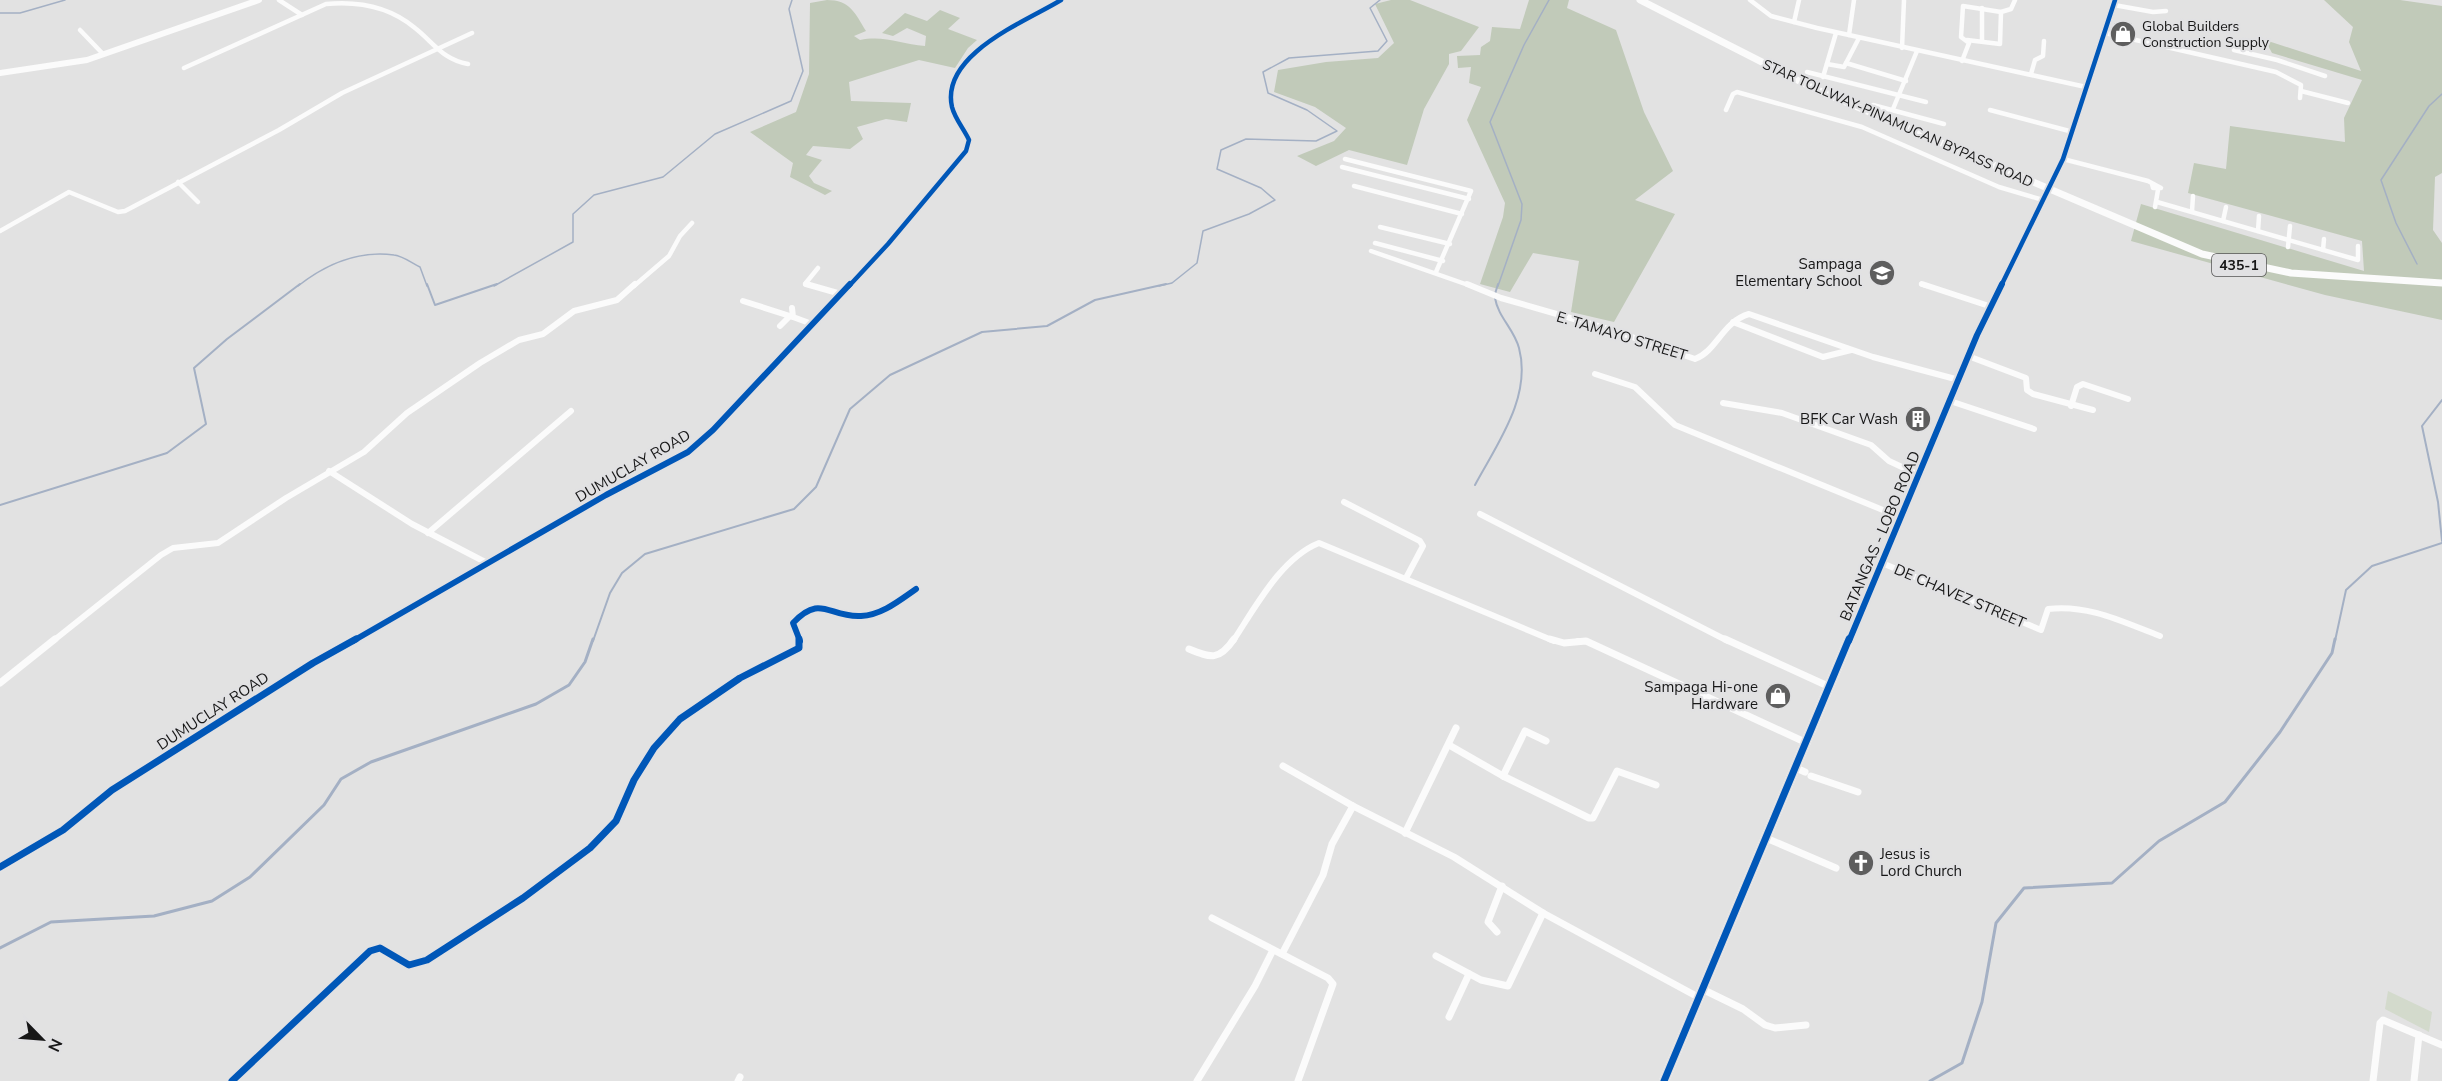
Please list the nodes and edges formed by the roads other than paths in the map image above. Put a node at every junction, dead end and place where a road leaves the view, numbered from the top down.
1 (259, 0) edge
2 (279, 0) edge
3 (1061, 0) edge
4 (1640, 0) edge
5 (1750, 0) edge
6 (1799, 0) edge
7 (1854, 0) edge
8 (1904, 0) edge
9 (2014, 0) edge
10 (246, 2) edge
11 (2115, 3) edge
12 (1982, 8) junction
13 (2166, 11) dead end
14 (2001, 12) junction
15 (302, 15) junction
16 (1794, 22) junction
17 (80, 30) dead end
18 (472, 33) dead end
19 (1836, 33) junction
20 (2105, 33) junction
21 (1849, 35) junction
22 (1858, 38) junction
23 (1967, 40) junction
24 (2044, 41) dead end
25 (1982, 42) junction
26 (1902, 48) junction
27 (2234, 50) dead end
28 (435, 51) junction
29 (1917, 51) junction
30 (103, 54) junction
31 (1962, 61) junction
32 (2280, 61) junction
33 (1846, 63) junction
34 (468, 64) dead end
35 (1827, 64) junction
36 (184, 68) dead end
37 (1807, 72) dead end
38 (2277, 72) junction
39 (0, 73) edge
40 (2031, 74) junction
41 (2325, 76) dead end
42 (1823, 77) junction
43 (1906, 81) junction
44 (2086, 87) junction
45 (2301, 91) junction
46 (1898, 96) junction
47 (2300, 98) dead end
48 (1926, 102) dead end
49 (2348, 102) dead end
50 (1893, 109) junction
51 (1726, 110) dead end
52 (1863, 110) junction
53 (1990, 110) dead end
54 (1944, 124) dead end
55 (2073, 132) junction
56 (1345, 159) dead end
57 (2063, 159) junction
58 (1342, 167) dead end
59 (1404, 173) junction
60 (178, 182) junction
61 (1401, 182) junction
62 (1354, 186) dead end
63 (2048, 190) junction
64 (1394, 196) junction
65 (2193, 196) dead end
66 (1469, 199) junction
67 (2043, 200) junction
68 (198, 202) dead end
69 (2226, 207) dead end
70 (2192, 211) junction
71 (1462, 214) junction
72 (2259, 216) dead end
73 (2223, 221) junction
74 (692, 223) dead end
75 (2290, 226) dead end
76 (1380, 227) dead end
77 (0, 231) edge
78 (2258, 231) junction
79 (2324, 239) dead end
80 (1375, 243) dead end
81 (2289, 243) junction
82 (1450, 244) junction
83 (2358, 246) dead end
84 (2323, 250) junction
85 (1371, 252) dead end
86 (1443, 261) junction
87 (818, 268) dead end
88 (1436, 272) junction
89 (2442, 283) edge
90 (1921, 284) dead end
91 (841, 294) junction
92 (743, 302) dead end
93 (1989, 306) junction
94 (792, 308) dead end
95 (791, 317) junction
96 (1733, 322) junction
97 (812, 324) junction
98 (780, 326) dead end
99 (1851, 350) junction
100 (1968, 356) junction
101 (1595, 374) dead end
102 (1959, 380) junction
103 (2128, 399) dead end
104 (1950, 401) junction
105 (1723, 403) dead end
106 (2071, 406) junction
107 (2093, 410) dead end
108 (571, 411) dead end
109 (2034, 429) dead end
110 (329, 471) junction
111 (1919, 475) junction
112 (1344, 502) dead end
113 (1480, 514) dead end
114 (1900, 517) junction
115 (428, 533) junction
116 (1882, 563) junction
117 (489, 564) junction
118 (1406, 578) junction
119 (916, 589) dead end
120 (2160, 636) dead end
121 (1189, 649) dead end
122 (0, 683) edge
123 (1830, 687) junction
124 (1456, 728) dead end
125 (1546, 741) dead end
126 (1807, 743) junction
127 (1449, 745) junction
128 (1283, 766) dead end
129 (1804, 772) junction
130 (1503, 776) junction
131 (1656, 785) dead end
132 (1858, 792) dead end
133 (1353, 806) junction
134 (1405, 833) junction
135 (1766, 838) junction
136 (0, 867) edge
137 (1836, 868) dead end
138 (1502, 886) junction
139 (1544, 913) junction
140 (1212, 918) dead end
141 (1497, 932) dead end
142 (1273, 950) junction
143 (1282, 954) junction
144 (1436, 956) dead end
145 (1469, 974) junction
146 (1700, 993) junction
147 (1449, 1017) dead end
148 (1806, 1025) dead end
149 (2419, 1035) junction
150 (2442, 1045) edge
151 (232, 1081) edge
152 (1197, 1081) edge
153 (1298, 1081) edge
154 (1664, 1081) edge
155 (2373, 1081) edge
156 (2414, 1081) edge

1 - 10 street
2 - 15 street
3 - 91 street, DUMUCLAY ROAD
4 - 52 main road, STAR TOLLWAY-PINAMUCAN BYPASS ROAD
5 - 16 street
6 - 16 street
7 - 21 street
8 - 26 street
9 - 14 street
10 - 30 street
11 - 13 street
11 - 20 main road, BATANGAS - LOBO ROAD
12 - 14 street
12 - 23 street
12 - 25 street
14 - 25 street
15 - 28 street
15 - 36 street
16 - 19 street
17 - 30 street
18 - 28 street
19 - 21 street
19 - 35 street
20 - 38 street
20 - 44 main road, BATANGAS - LOBO ROAD
21 - 22 street
22 - 26 street
22 - 33 street
23 - 25 street
23 - 31 street
24 - 40 street
26 - 29 street
27 - 32 street
28 - 34 street
28 - 60 street
29 - 31 street
29 - 43 street
30 - 39 street
31 - 40 street
32 - 38 street
32 - 41 street
33 - 35 street
33 - 43 street
35 - 42 street
37 - 42 street
38 - 45 street
40 - 44 street
42 - 46 street
43 - 46 street
44 - 55 main road, BATANGAS - LOBO ROAD
45 - 47 street
45 - 49 street
46 - 48 street
46 - 50 street
50 - 52 street
50 - 54 street
51 - 67 street
52 - 63 main road, STAR TOLLWAY-PINAMUCAN BYPASS ROAD
53 - 55 street
55 - 57 main road, BATANGAS - LOBO ROAD
56 - 59 street
57 - 63 main road, BATANGAS - LOBO ROAD
57 - 70 street
58 - 61 street
59 - 61 street
59 - 66 street
60 - 68 street
60 - 77 street
61 - 64 street
61 - 66 street
62 - 64 street
63 - 67 main road, BATANGAS - LOBO ROAD
63 - 89 main road, STAR TOLLWAY-PINAMUCAN BYPASS ROAD / 435-1
64 - 71 street
65 - 70 street
66 - 71 street
67 - 93 main road, BATANGAS - LOBO ROAD
69 - 73 street
70 - 73 street
71 - 82 street
72 - 78 street
73 - 78 street
74 - 110 street
75 - 81 street
76 - 82 street
78 - 81 street
79 - 84 street
80 - 86 street
81 - 84 street
82 - 86 street
83 - 84 street
85 - 88 street
86 - 88 street
87 - 91 street
88 - 96 street, E. TAMAYO STREET
90 - 93 street
91 - 97 street, DUMUCLAY ROAD
92 - 95 street
93 - 100 main road, BATANGAS - LOBO ROAD
94 - 95 street
95 - 97 street
95 - 98 street
96 - 99 street
96 - 99 street
97 - 117 street, DUMUCLAY ROAD
99 - 102 street
100 - 102 main road, BATANGAS - LOBO ROAD
100 - 106 street
101 - 114 street
102 - 104 main road, BATANGAS - LOBO ROAD
103 - 106 street
104 - 109 street
104 - 111 main road, BATANGAS - LOBO ROAD
105 - 111 street
106 - 107 street
108 - 115 street
110 - 115 street
110 - 122 street
111 - 114 main road, BATANGAS - LOBO ROAD
112 - 118 street
113 - 123 street
114 - 116 main road, BATANGAS - LOBO ROAD
115 - 117 street
116 - 120 street, DE CHAVEZ STREET
116 - 123 main road, BATANGAS - LOBO ROAD
117 - 136 street, DUMUCLAY ROAD
118 - 121 street
118 - 126 street
119 - 151 street
123 - 126 main road, BATANGAS - LOBO ROAD
124 - 127 street
125 - 130 street
126 - 129 main road, BATANGAS - LOBO ROAD
127 - 130 street
127 - 134 street
128 - 133 street
129 - 132 street
129 - 135 main road, BATANGAS - LOBO ROAD
130 - 131 street
133 - 134 street
133 - 143 street
134 - 138 street
135 - 137 street
135 - 146 main road, BATANGAS - LOBO ROAD
138 - 139 street
138 - 141 street
139 - 145 street
139 - 146 street
140 - 142 street
142 - 143 street
142 - 152 street
143 - 153 street
144 - 145 street
145 - 147 street
146 - 148 street
146 - 154 main road, BATANGAS - LOBO ROAD
149 - 150 street
149 - 155 street
149 - 156 street

